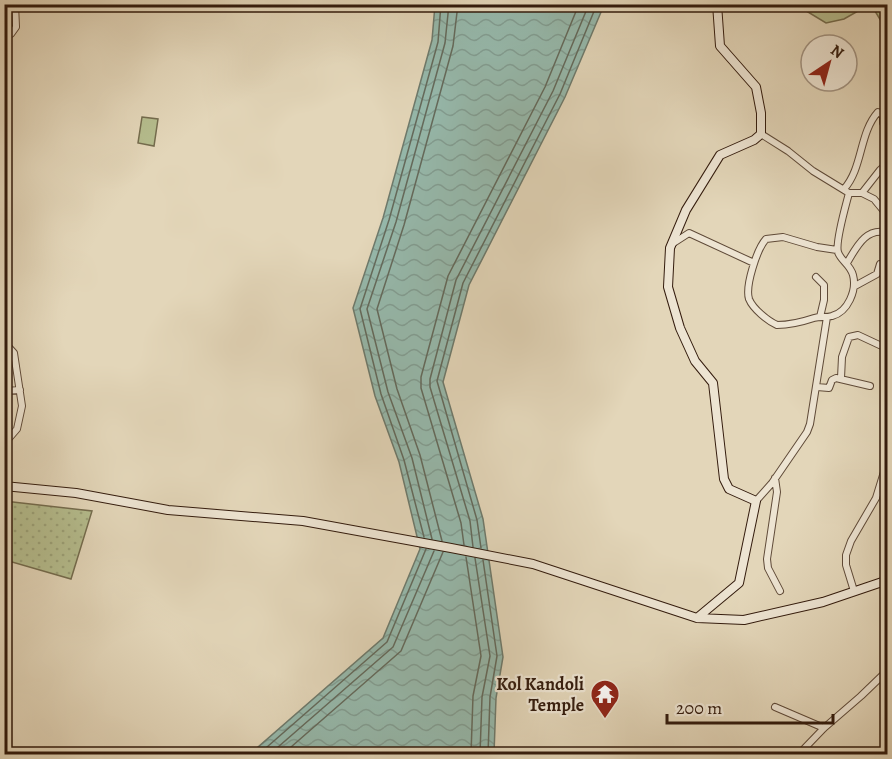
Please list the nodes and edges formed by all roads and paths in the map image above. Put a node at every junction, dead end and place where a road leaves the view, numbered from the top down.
1 (15, 4) edge
2 (717, 4) edge
3 (4, 35) edge
4 (888, 128) edge
5 (761, 134) junction
6 (888, 164) edge
7 (846, 191) junction
8 (862, 193) junction
9 (888, 216) edge
10 (888, 233) edge
11 (671, 244) junction
12 (837, 250) junction
13 (754, 263) junction
14 (847, 263) junction
15 (880, 264) dead end
16 (816, 276) dead end
17 (855, 286) junction
18 (824, 317) junction
19 (4, 342) edge
20 (888, 349) edge
21 (841, 378) junction
22 (870, 386) dead end
23 (817, 387) junction
24 (20, 390) junction
25 (4, 391) edge
26 (4, 444) edge
27 (888, 459) edge
28 (886, 474) edge
29 (775, 478) junction
30 (4, 486) edge
31 (756, 501) junction
32 (888, 580) edge
33 (780, 591) dead end
34 (854, 591) junction
35 (697, 618) junction
36 (888, 670) edge
37 (775, 707) dead end
38 (824, 728) junction
39 (799, 754) edge

1 - 3 street
2 - 5 main road
4 - 7 street
5 - 7 street
5 - 11 main road
6 - 8 street
7 - 8 street
7 - 12 street
8 - 9 street
10 - 14 street
11 - 13 street
11 - 31 main road
12 - 13 street
12 - 14 street
13 - 18 street
14 - 17 street
15 - 17 street
16 - 18 street
17 - 18 street
18 - 23 street
19 - 24 street
20 - 21 street
21 - 22 street
21 - 23 street
23 - 29 street
24 - 25 street
24 - 26 street
27 - 28 street
28 - 34 street
29 - 31 street
29 - 33 street
30 - 35 main road
31 - 35 main road
32 - 34 main road
34 - 35 main road
36 - 38 street
37 - 38 street
38 - 39 street

